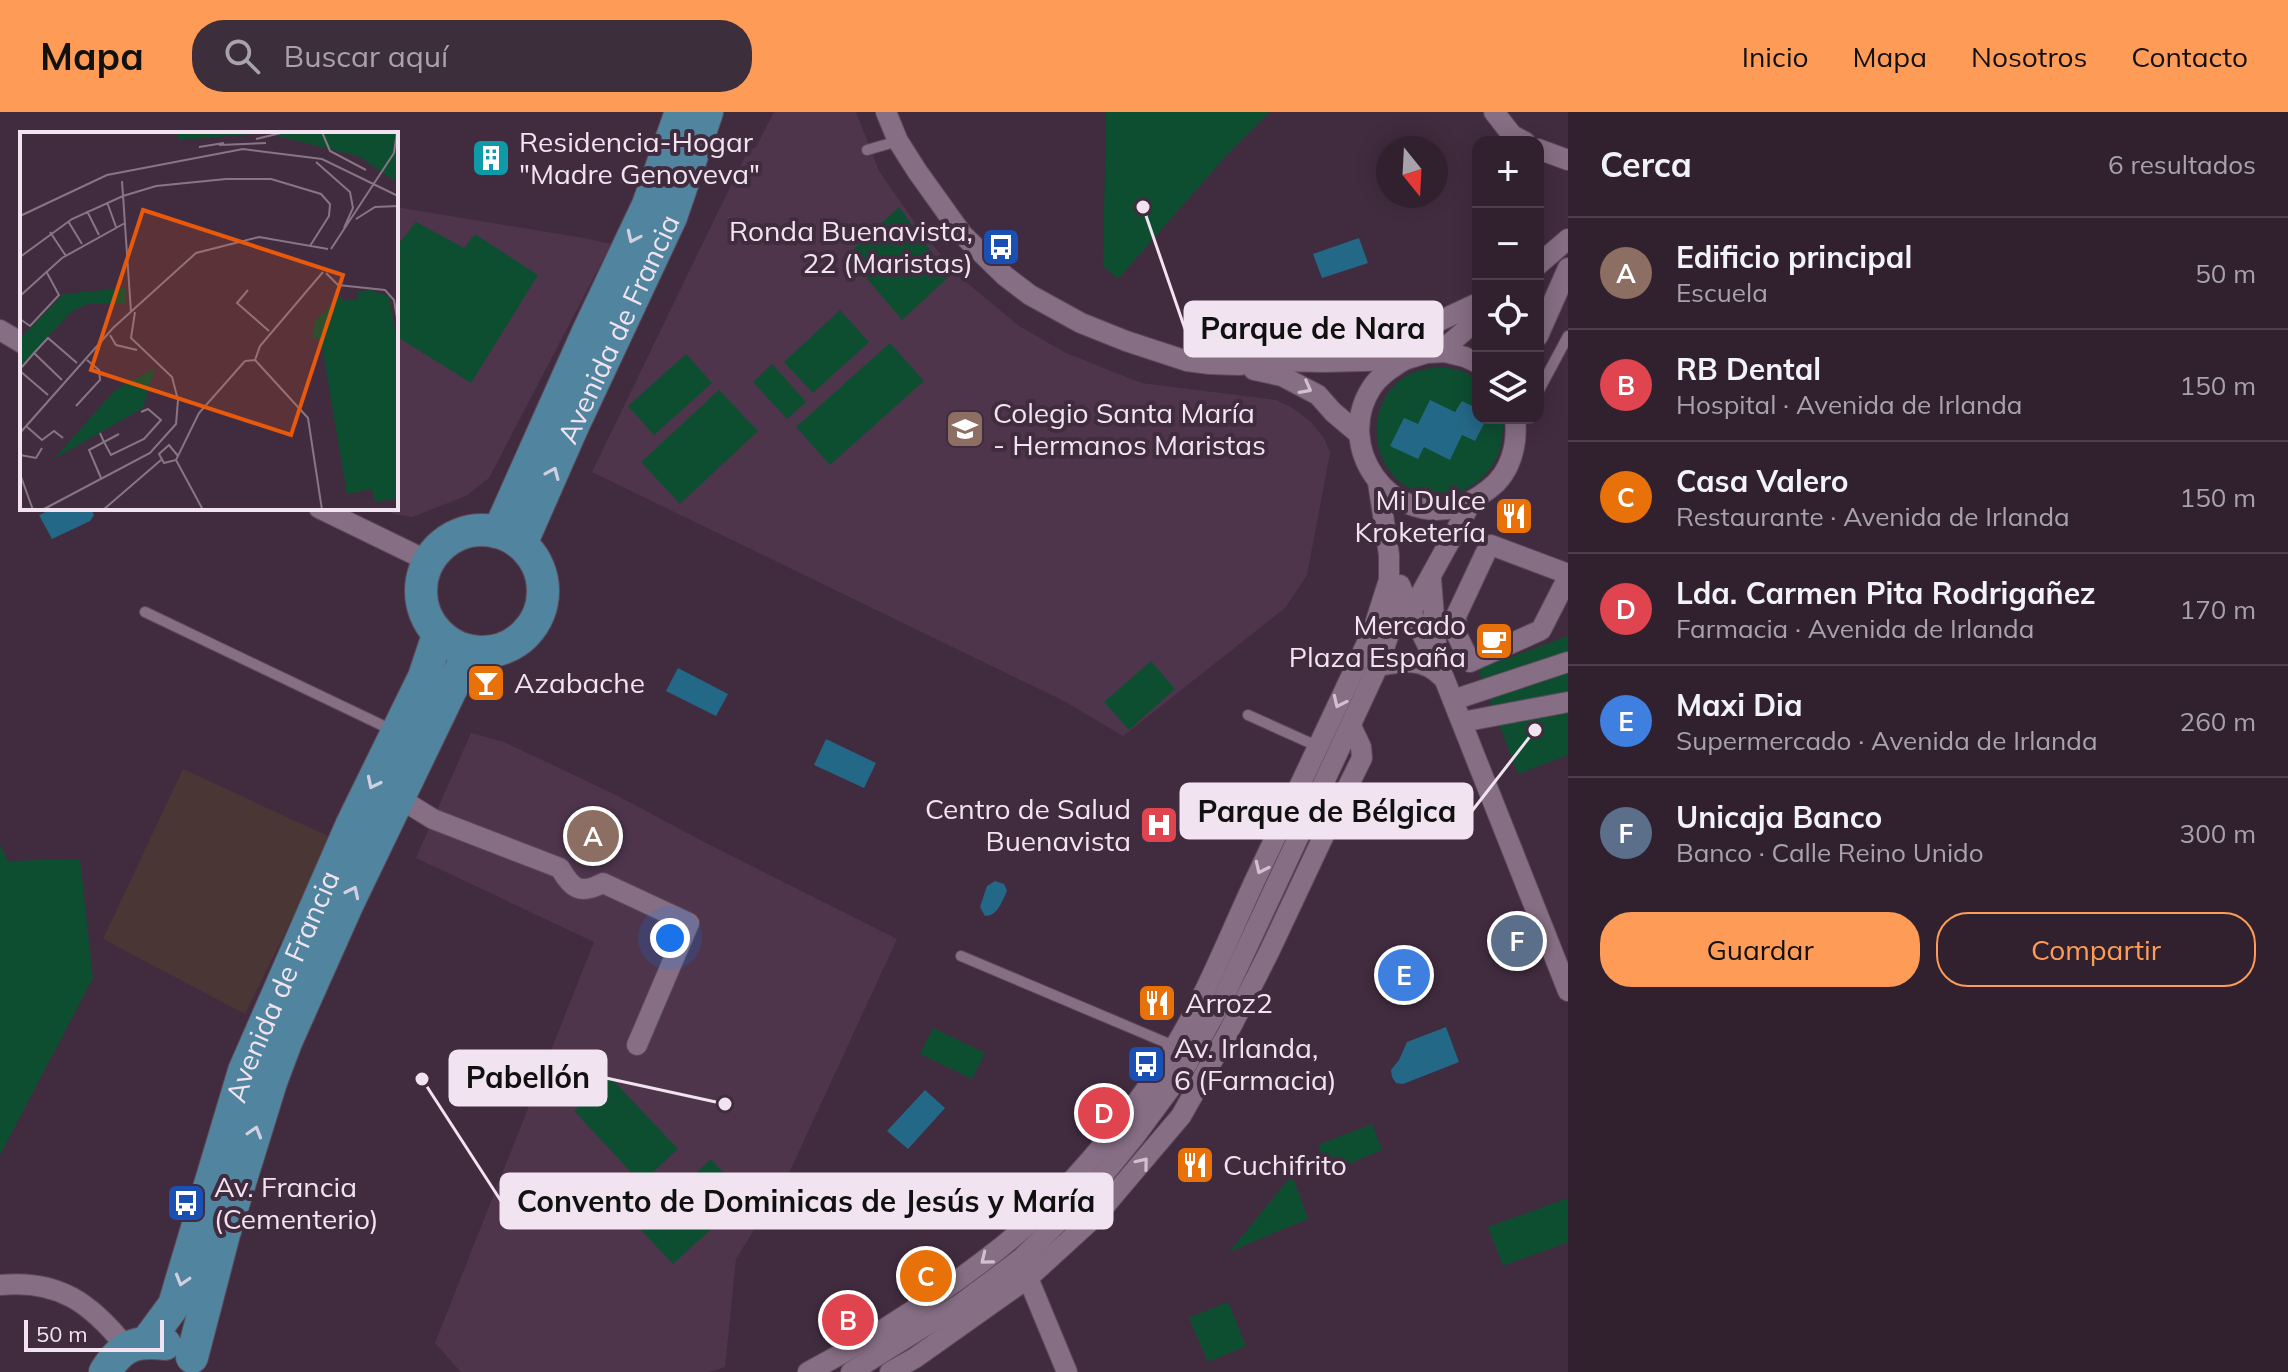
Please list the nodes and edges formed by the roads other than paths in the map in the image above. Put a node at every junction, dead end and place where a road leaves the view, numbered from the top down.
1 (681, 112) edge
2 (707, 112) edge
3 (886, 112) edge
4 (1494, 112) edge
5 (1514, 136) edge
6 (898, 141) junction
7 (867, 150) dead end
8 (1544, 151) edge
9 (1568, 160) edge
10 (1568, 239) edge
11 (1544, 260) edge
12 (1568, 268) edge
13 (1472, 306) edge
14 (1544, 322) edge
15 (1472, 324) edge
16 (0, 330) edge
17 (1568, 336) edge
18 (20, 342) edge
19 (1440, 352) junction
20 (1404, 360) junction
21 (1472, 360) edge
22 (1324, 362) junction
23 (1239, 365) junction
24 (1544, 381) edge
25 (1519, 424) edge
26 (1359, 434) junction
27 (1378, 482) junction
28 (1472, 501) junction
29 (323, 510) edge
30 (508, 538) junction
31 (1389, 555) junction
32 (428, 561) junction
33 (1568, 576) edge
34 (1431, 578) junction
35 (1389, 579) junction
36 (145, 612) dead end
37 (1411, 612) junction
38 (438, 635) junction
39 (469, 652) junction
40 (1568, 662) edge
41 (1378, 666) junction
42 (1441, 670) junction
43 (1453, 700) junction
44 (1568, 702) edge
45 (1248, 715) dead end
46 (1462, 722) junction
47 (1351, 726) junction
48 (398, 733) junction
49 (1318, 746) junction
50 (1337, 756) junction
51 (399, 798) junction
52 (1251, 942) junction
53 (1269, 952) junction
54 (961, 956) dead end
55 (1568, 991) edge
56 (637, 1045) dead end
57 (1174, 1046) junction
58 (1028, 1278) junction
59 (0, 1285) edge
60 (136, 1345) junction
61 (197, 1365) edge
62 (105, 1372) edge
63 (808, 1372) edge
64 (851, 1372) edge
65 (890, 1372) edge
66 (1067, 1372) edge

1 -> 30 main road, Avenida de Francia
30 -> 2 main road, Avenida de Francia
3 - 6 street
4 - 5 street
6 - 7 lane
6 - 23 street
8 - 9 street
10 - 11 street
12 - 14 street
13 - 22 street
15 - 19 street
16 - 18 street
17 - 24 lane
19 - 20 street
19 - 21 street
20 - 22 street
20 - 26 street
22 - 23 street
23 -> 26 street
25 - 28 street
26 - 27 street
27 - 28 street
27 - 31 street
28 - 34 street
29 - 32 street
30 - 32 main road
30 - 39 main road
31 - 35 street
31 - 37 street
32 - 38 main road
33 - 33 street
34 - 37 street
34 - 42 street
35 - 41 street
35 -> 49 street
36 - 48 lane
37 - 41 street
37 - 42 street
38 - 39 main road
38 - 48 main road, Avenida de Francia
39 - 51 main road, Avenida de Francia
40 - 43 street
41 - 42 street
41 - 47 street
42 - 43 street
43 - 46 street
44 - 46 street
45 - 49 lane
46 - 55 street
47 - 50 street
47 - 53 street
48 -> 60 main road, Avenida de Francia
49 - 50 lane
49 -> 57 street
50 - 52 street
51 - 56 street
61 -> 51 main road, Avenida de Francia
52 - 53 street
52 - 64 street
58 -> 53 street
54 - 57 lane
57 -> 63 street
58 - 65 street
58 - 66 street
59 - 60 street
60 - 61 main road
60 - 62 main road, Avenida de Francia

